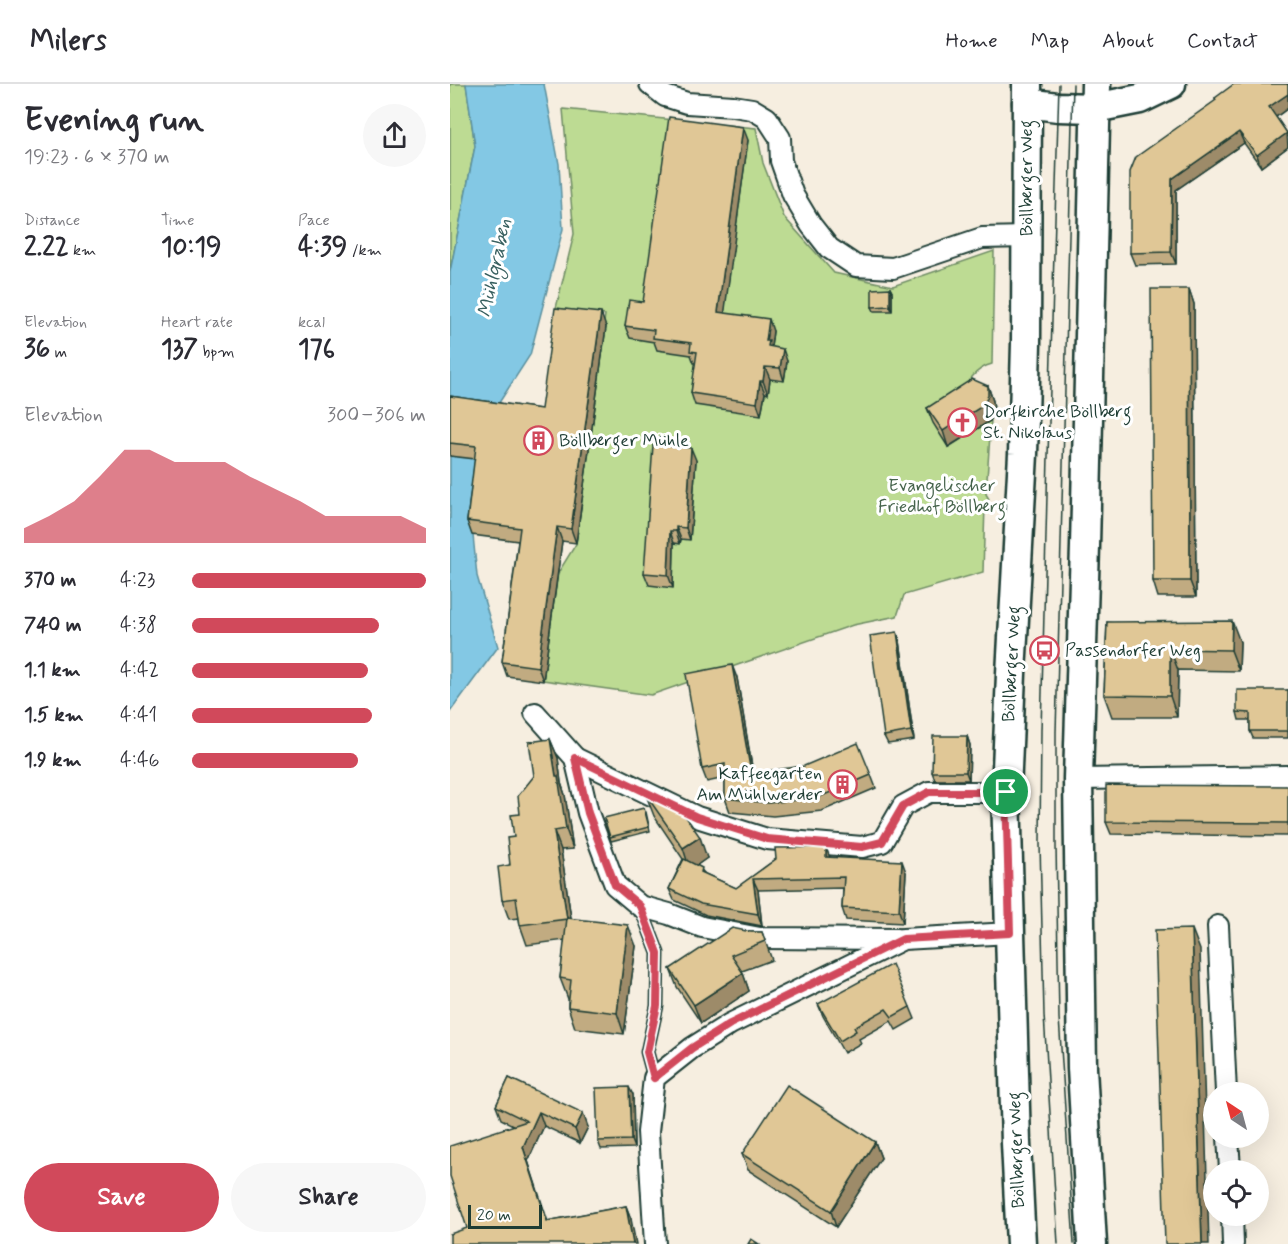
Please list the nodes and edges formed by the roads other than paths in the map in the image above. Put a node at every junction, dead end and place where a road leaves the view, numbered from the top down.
1 (650, 84) edge
2 (1171, 84) edge
3 (1027, 94) edge
4 (1095, 96) edge
5 (1027, 237) junction
6 (535, 713) dead end
7 (575, 758) junction
8 (1288, 776) edge
9 (1078, 779) junction
10 (1006, 792) junction
11 (640, 906) junction
12 (1218, 927) dead end
13 (1010, 933) junction
14 (903, 939) junction
15 (654, 1078) junction
16 (1226, 1082) edge
17 (1232, 1226) edge
18 (655, 1244) edge
19 (1021, 1244) edge
20 (1092, 1244) edge
21 (1233, 1244) edge

1 - 5 street
2 - 4 street
3 - 4 street
3 - 5 street, Böllberger Weg
4 - 9 street
5 - 10 street, Böllberger Weg
6 - 7 street
7 - 10 street
7 - 11 street
8 - 9 street
9 - 20 street
10 - 13 street, Böllberger Weg
11 - 14 street
11 - 15 lane
12 - 16 street
13 - 14 street
13 - 19 street, Böllberger Weg
14 - 15 street
15 - 18 street
17 - 21 street

